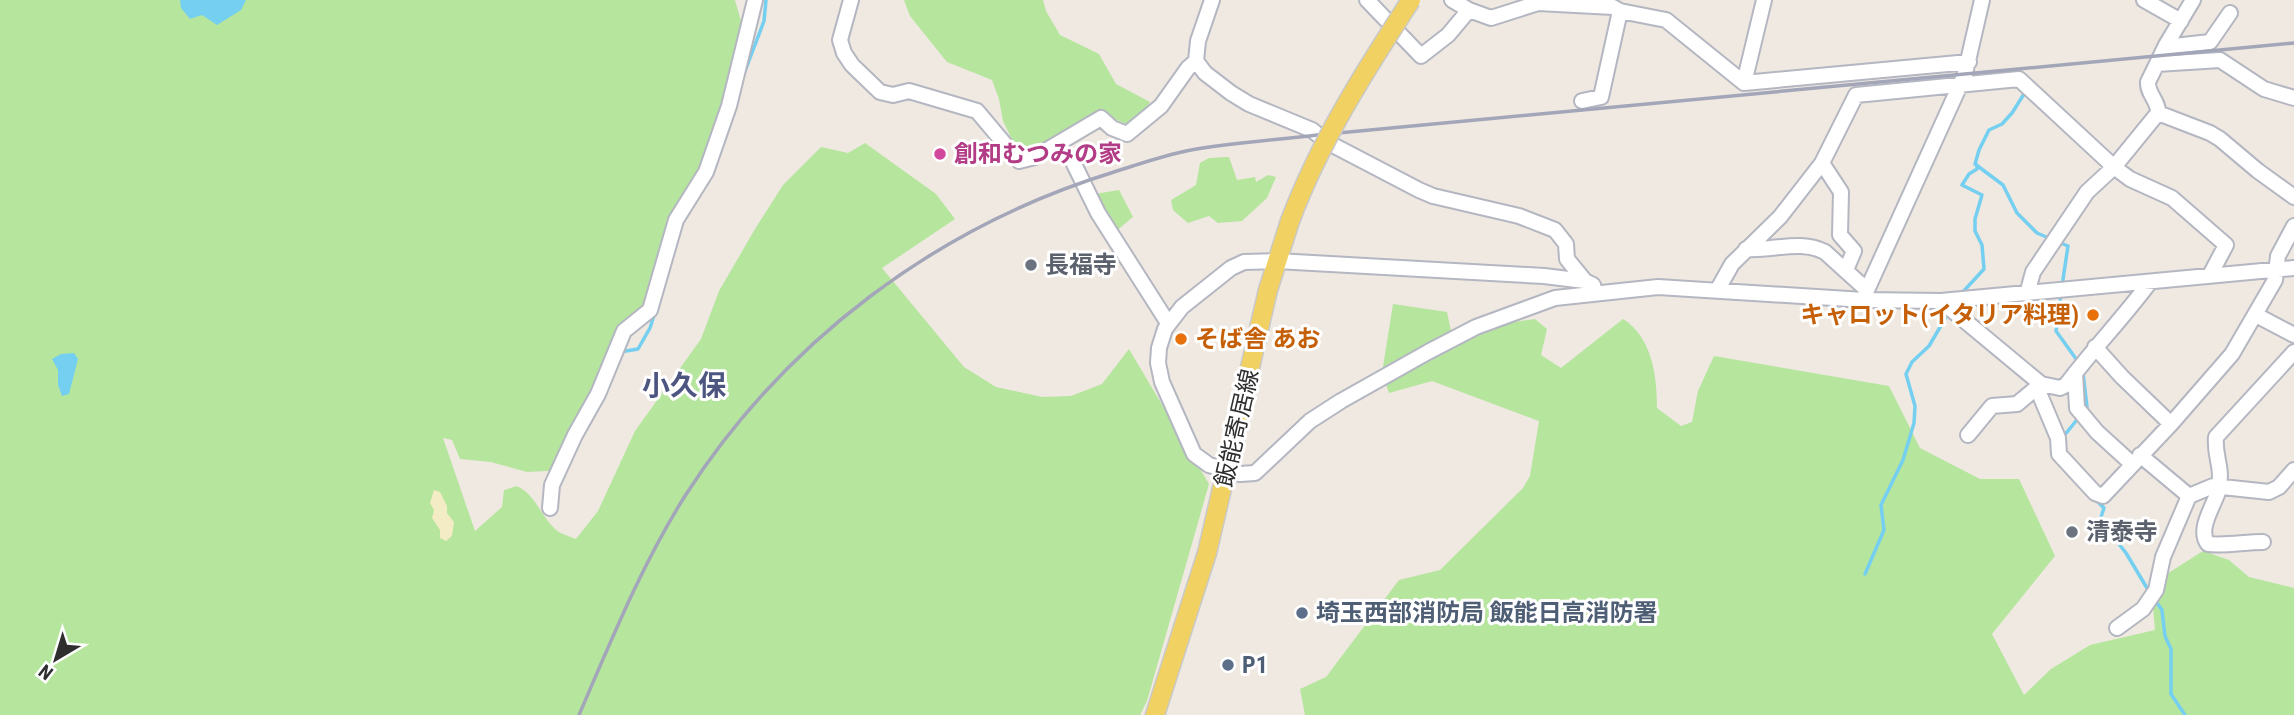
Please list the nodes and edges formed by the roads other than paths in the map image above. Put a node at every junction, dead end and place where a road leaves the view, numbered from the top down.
1 (755, 0) edge
2 (851, 0) edge
3 (1212, 0) edge
4 (1367, 0) edge
5 (1411, 0) edge
6 (1452, 0) edge
7 (1764, 0) edge
8 (1982, 0) edge
9 (2144, 0) edge
10 (2193, 0) edge
11 (1616, 6) edge
12 (1469, 10) junction
13 (2230, 13) dead end
14 (2181, 21) junction
15 (2165, 47) junction
16 (1196, 61) junction
17 (1969, 62) junction
18 (2157, 64) junction
19 (1745, 83) junction
20 (1961, 84) junction
21 (2294, 98) edge
22 (1582, 101) dead end
23 (2158, 113) junction
24 (1052, 148) junction
25 (1822, 163) junction
26 (2113, 167) junction
27 (2294, 197) edge
28 (2294, 226) edge
29 (1746, 249) junction
30 (1277, 261) junction
31 (2294, 268) edge
32 (2277, 269) junction
33 (1846, 270) junction
34 (2210, 275) junction
35 (2150, 282) junction
36 (1590, 287) junction
37 (1718, 289) junction
38 (2027, 294) junction
39 (1866, 295) junction
40 (1941, 301) junction
41 (2256, 315) junction
42 (1168, 323) junction
43 (2294, 335) edge
44 (2095, 347) junction
45 (2294, 352) edge
46 (2075, 373) junction
47 (2039, 386) junction
48 (2171, 424) junction
49 (1968, 435) dead end
50 (2136, 459) junction
51 (2294, 470) edge
52 (1228, 471) junction
53 (2219, 486) junction
54 (2189, 496) junction
55 (550, 508) dead end
56 (2263, 542) dead end
57 (2117, 628) dead end
58 (1155, 715) edge

1 - 55 street
2 - 24 street
3 - 16 street
4 - 12 street
5 - 30 main road, 飯能寄居線, bridge
6 - 12 street
7 - 19 street
8 - 17 street
9 - 14 street
10 - 14 street
11 - 12 street
11 - 19 street
11 - 22 street
13 - 15 street
14 - 15 street
15 - 18 street
16 - 24 street
16 - 36 street
17 - 19 street
17 - 20 street
18 - 21 street
18 - 23 street
20 - 25 street
20 - 26 street
20 - 39 street
23 - 26 street
23 - 27 street
24 - 42 street
25 - 29 street
25 - 33 street
26 - 34 street
26 - 38 street
28 - 32 street
29 - 33 street
29 - 37 street
30 - 36 street
30 - 42 street
30 - 52 main road, 飯能寄居線
31 - 32 street
32 - 34 street
32 - 41 street
33 - 39 street
34 - 35 street
35 - 38 street
35 - 44 street
36 - 37 street
36 - 52 street
37 - 39 street
38 - 40 street
39 - 40 street
40 - 47 street
41 - 43 street
41 - 48 street
42 - 52 street
44 - 46 street
44 - 48 street
45 - 53 street
46 - 47 street
46 - 50 street
47 - 49 street
47 - 50 street
48 - 50 street
50 - 54 street
51 - 53 street
52 - 58 main road, 飯能寄居線
53 - 54 street
53 - 56 street
54 - 57 street

